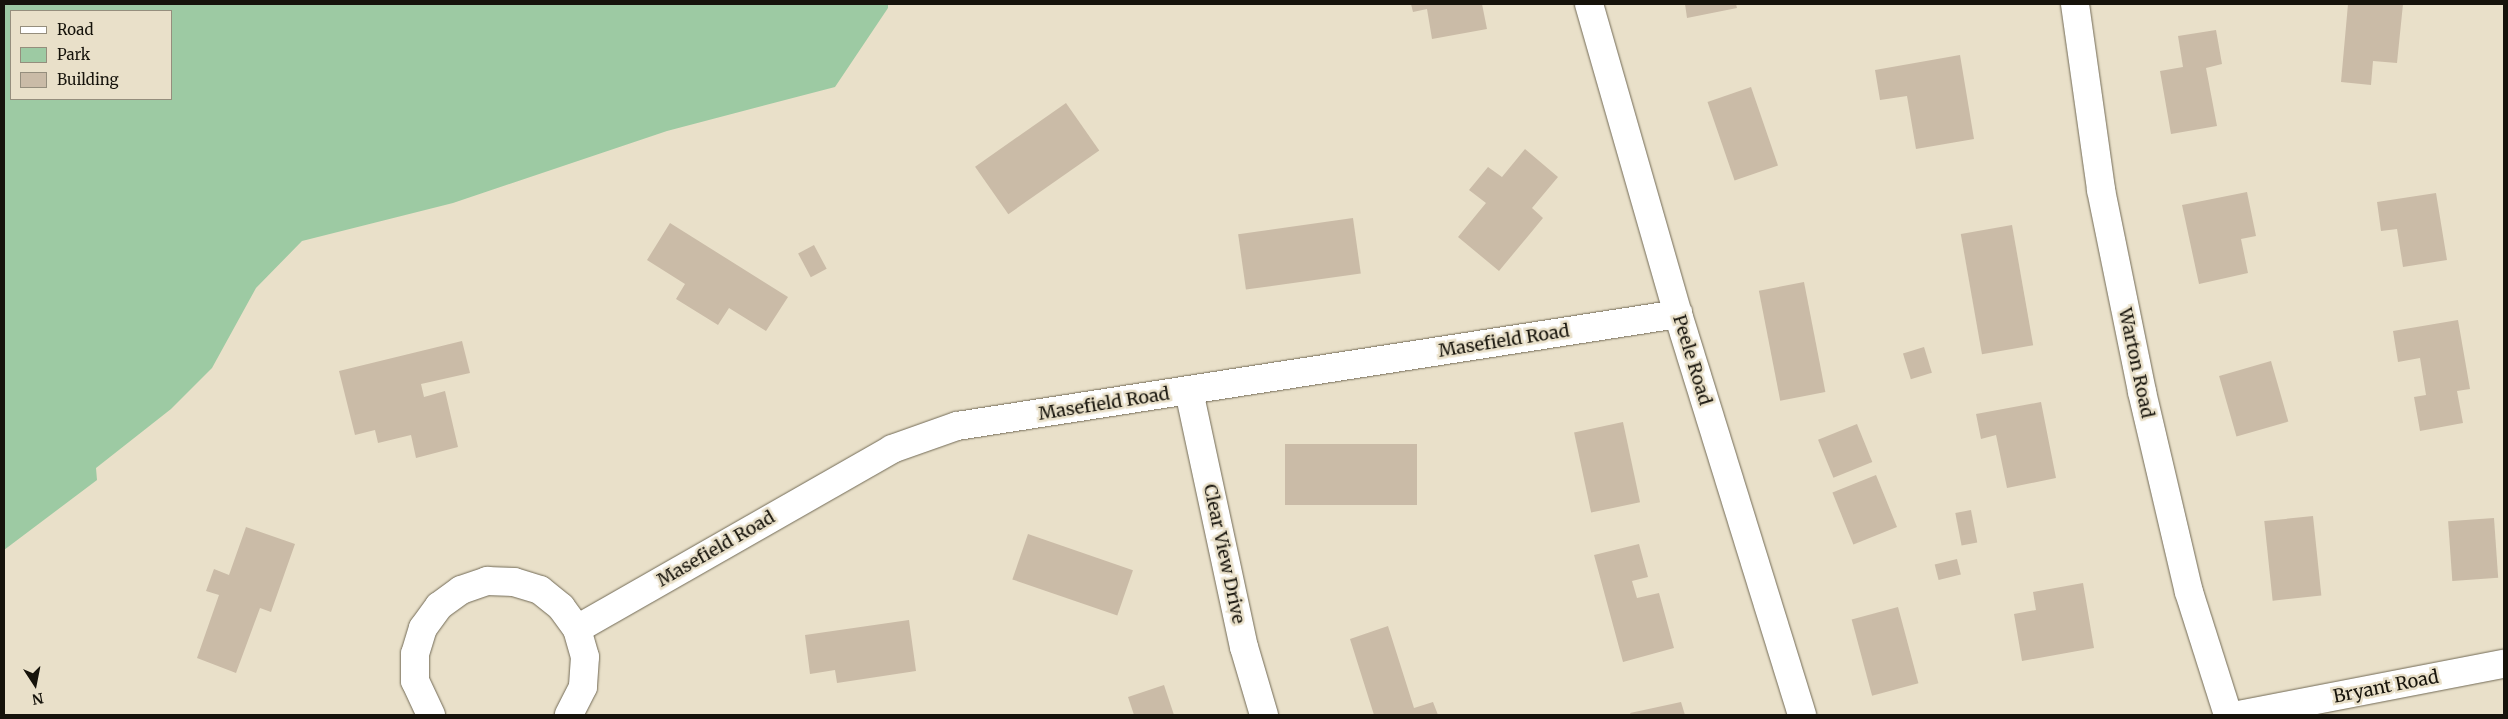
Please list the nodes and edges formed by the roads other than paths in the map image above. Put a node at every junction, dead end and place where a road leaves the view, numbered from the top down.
1 (1589, 4) edge
2 (2075, 4) edge
3 (1678, 314) junction
4 (1189, 391) junction
5 (577, 630) junction
6 (2504, 664) edge
7 (431, 715) edge
8 (570, 715) edge
9 (1264, 715) edge
10 (1802, 715) edge
11 (2228, 715) edge
12 (2238, 715) edge

1 - 3 street, Peele Road
2 - 11 street, Warton Road
3 - 4 street, Masefield Road
3 - 10 street, Peele Road
4 - 5 street, Masefield Road
4 - 9 street, Clear View Drive
5 - 7 street
5 - 8 street
6 - 12 street, Bryant Road

